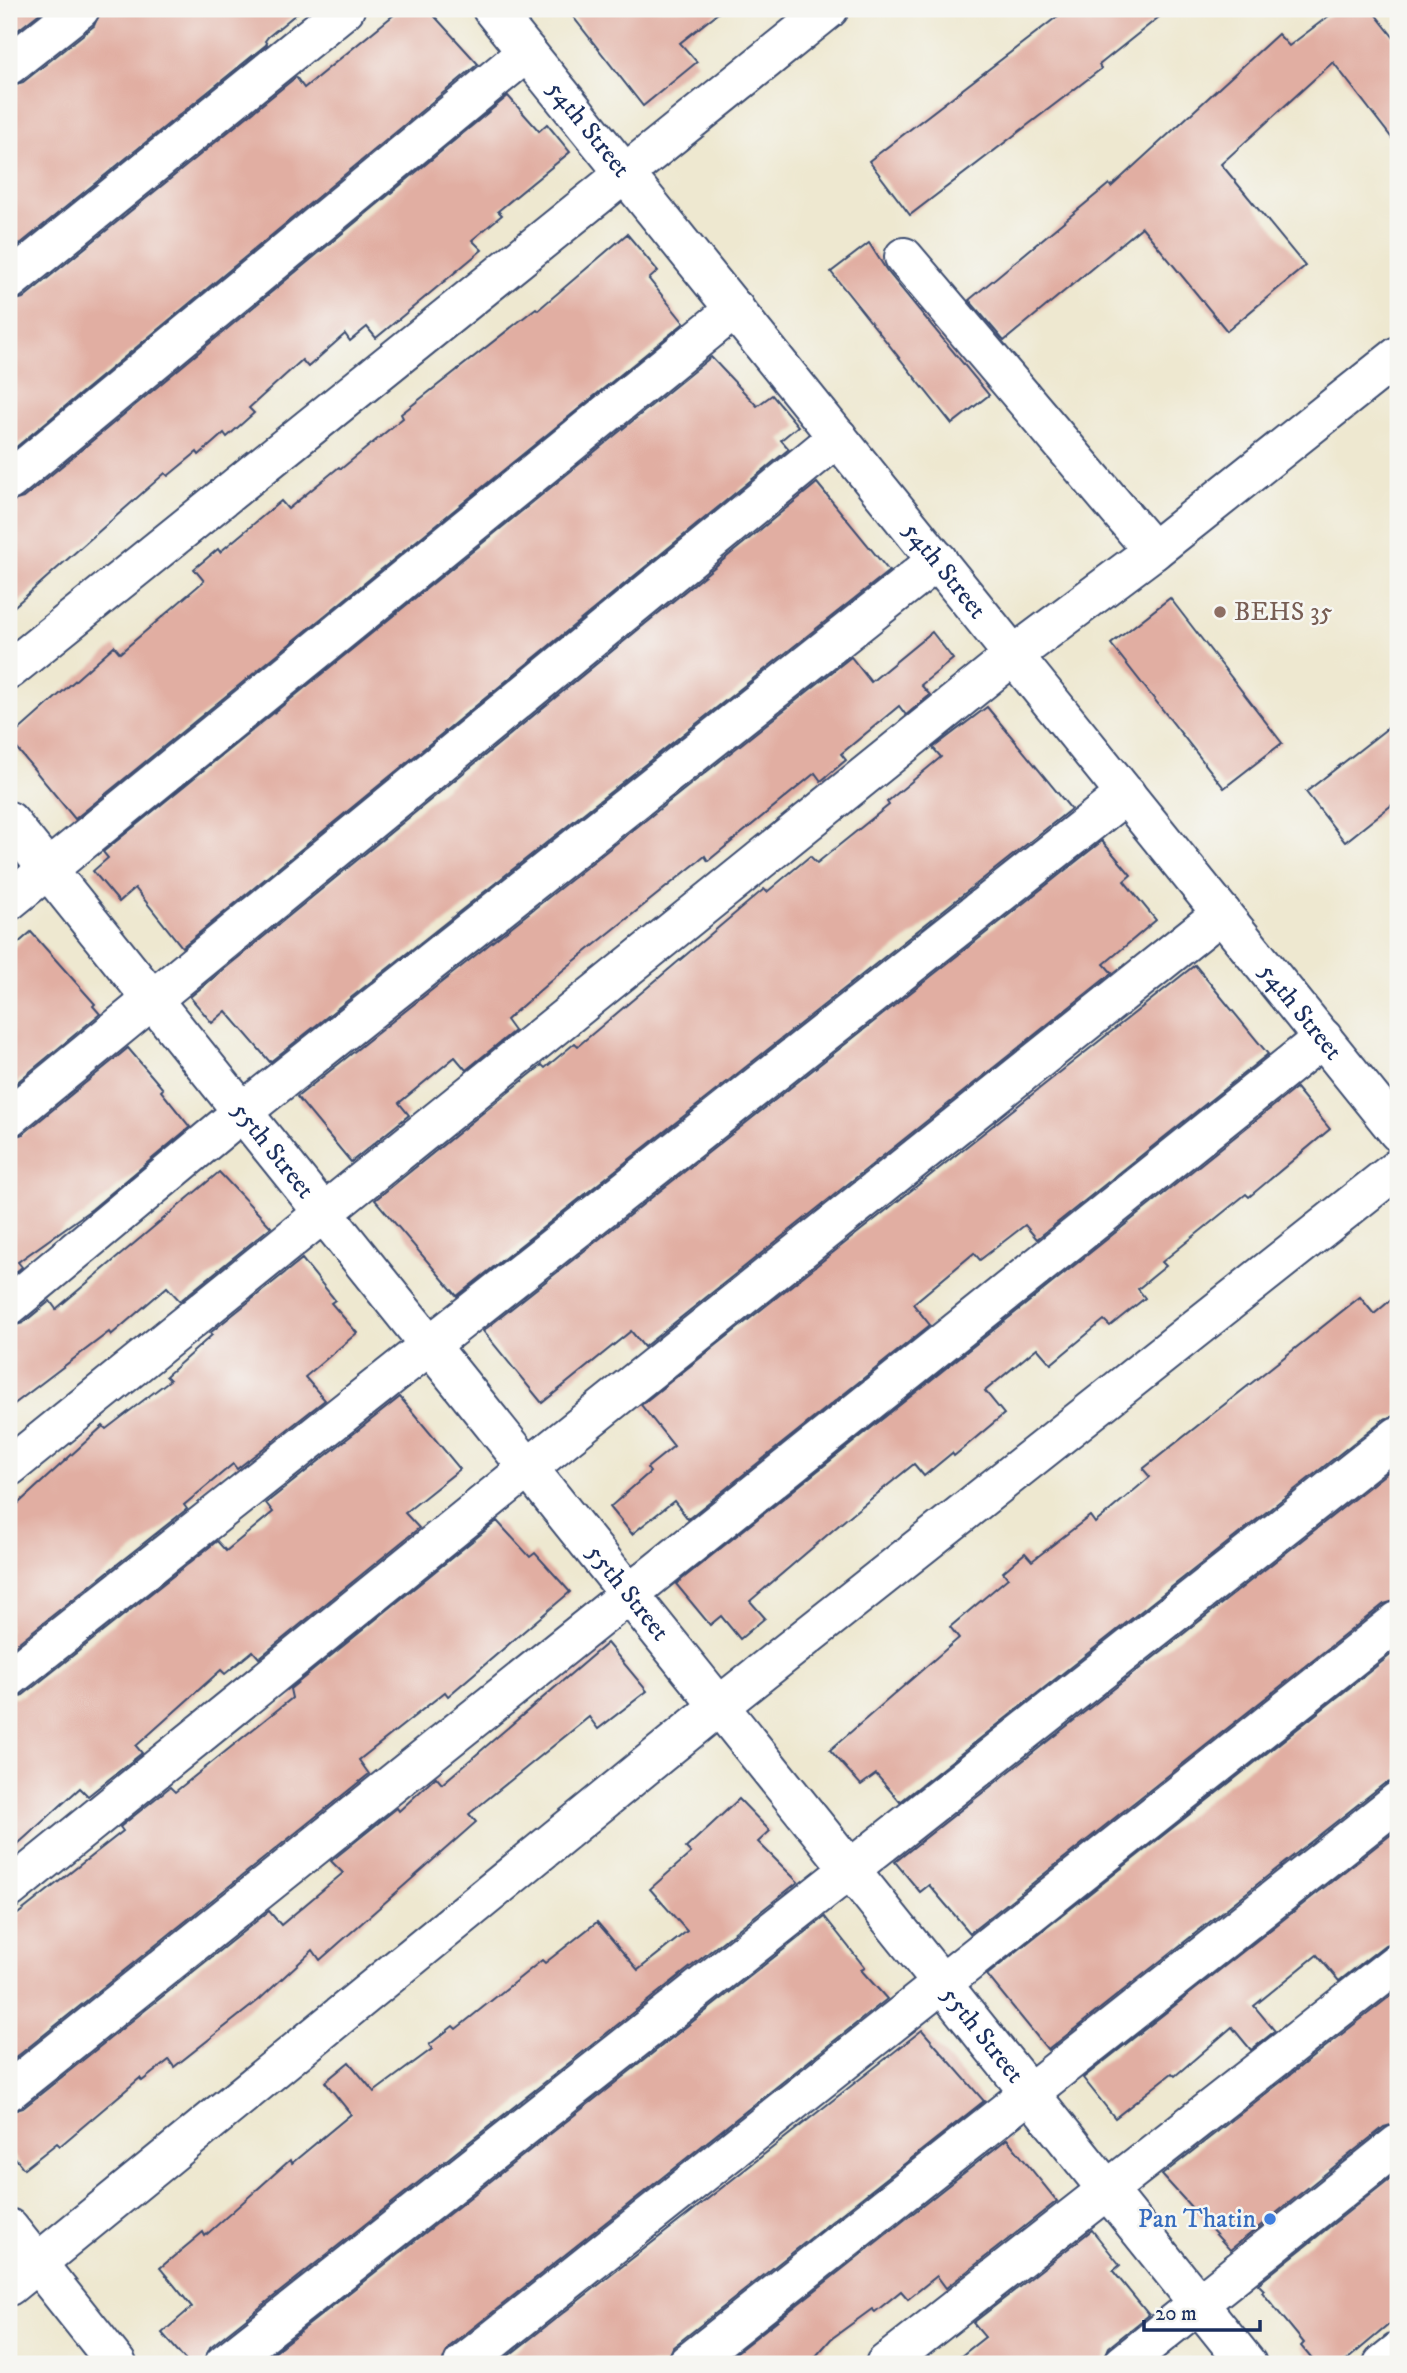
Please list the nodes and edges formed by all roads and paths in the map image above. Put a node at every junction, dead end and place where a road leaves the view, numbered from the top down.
1 (80, 9) edge
2 (345, 9) edge
3 (492, 9) edge
4 (829, 9) edge
5 (527, 52) junction
6 (9, 65) edge
7 (625, 172) junction
8 (904, 257) dead end
9 (9, 281) edge
10 (735, 309) junction
11 (1398, 356) edge
12 (838, 437) junction
13 (9, 481) edge
14 (1153, 551) junction
15 (937, 560) junction
16 (1014, 655) junction
17 (9, 670) edge
18 (1126, 794) junction
19 (9, 821) edge
20 (48, 870) junction
21 (9, 901) edge
22 (1222, 913) junction
23 (151, 999) junction
24 (1323, 1038) junction
25 (242, 1112) junction
26 (9, 1117) edge
27 (1398, 1132) edge
28 (1398, 1168) edge
29 (323, 1212) junction
30 (9, 1306) edge
31 (429, 1346) junction
32 (1398, 1436) edge
33 (9, 1466) edge
34 (528, 1468) junction
35 (629, 1594) junction
36 (1398, 1620) edge
37 (9, 1678) edge
38 (719, 1706) junction
39 (1398, 1801) edge
40 (850, 1870) junction
41 (9, 1889) edge
42 (1398, 1962) edge
43 (942, 1986) junction
44 (9, 2091) edge
45 (1030, 2095) junction
46 (1398, 2144) edge
47 (1107, 2190) junction
48 (9, 2228) edge
49 (22, 2275) edge
50 (1199, 2304) junction
51 (1398, 2352) edge
52 (117, 2364) edge
53 (224, 2364) edge
54 (463, 2364) edge
55 (687, 2364) edge
56 (884, 2364) edge
57 (1123, 2364) edge
58 (1247, 2364) edge
59 (1383, 2364) edge

1 - 6 street
2 - 9 street
3 - 5 street, 54th Street
4 - 7 street
5 - 7 street, 54th Street
5 - 13 street
7 - 10 street, 54th Street
7 - 17 street
8 - 14 street
10 - 12 street, 54th Street
10 - 20 street
11 - 14 street
12 - 15 street, 54th Street
12 - 23 street
14 - 16 street
15 - 16 street, 54th Street
15 - 25 street
16 - 18 street, 54th Street
16 - 29 street
18 - 22 street, 54th Street
18 - 31 street
19 - 20 street, 55th Street
20 - 21 street
20 - 23 street, 55th Street
22 - 24 street, 54th Street
22 - 34 street
23 - 25 street, 55th Street
23 - 26 street
24 - 27 street, 54th Street
24 - 35 street
25 - 29 street, 55th Street
25 - 30 street
28 - 38 street
29 - 31 street, 55th Street
29 - 33 street
31 - 34 street, 55th Street
31 - 37 street
32 - 40 street
34 - 35 street, 55th Street
34 - 41 street
35 - 38 street, 55th Street
35 - 44 street
36 - 43 street
38 - 40 street, 55th Street
38 - 49 street
39 - 45 street
40 - 43 street, 55th Street
40 - 53 street
42 - 47 street
43 - 45 street, 55th Street
43 - 54 street
45 - 47 street, 55th Street
45 - 55 street
46 - 50 street
47 - 50 street, 55th Street
47 - 56 street
48 - 49 street
49 - 52 street
50 - 57 street
50 - 58 street, 55th Street
51 - 59 street

